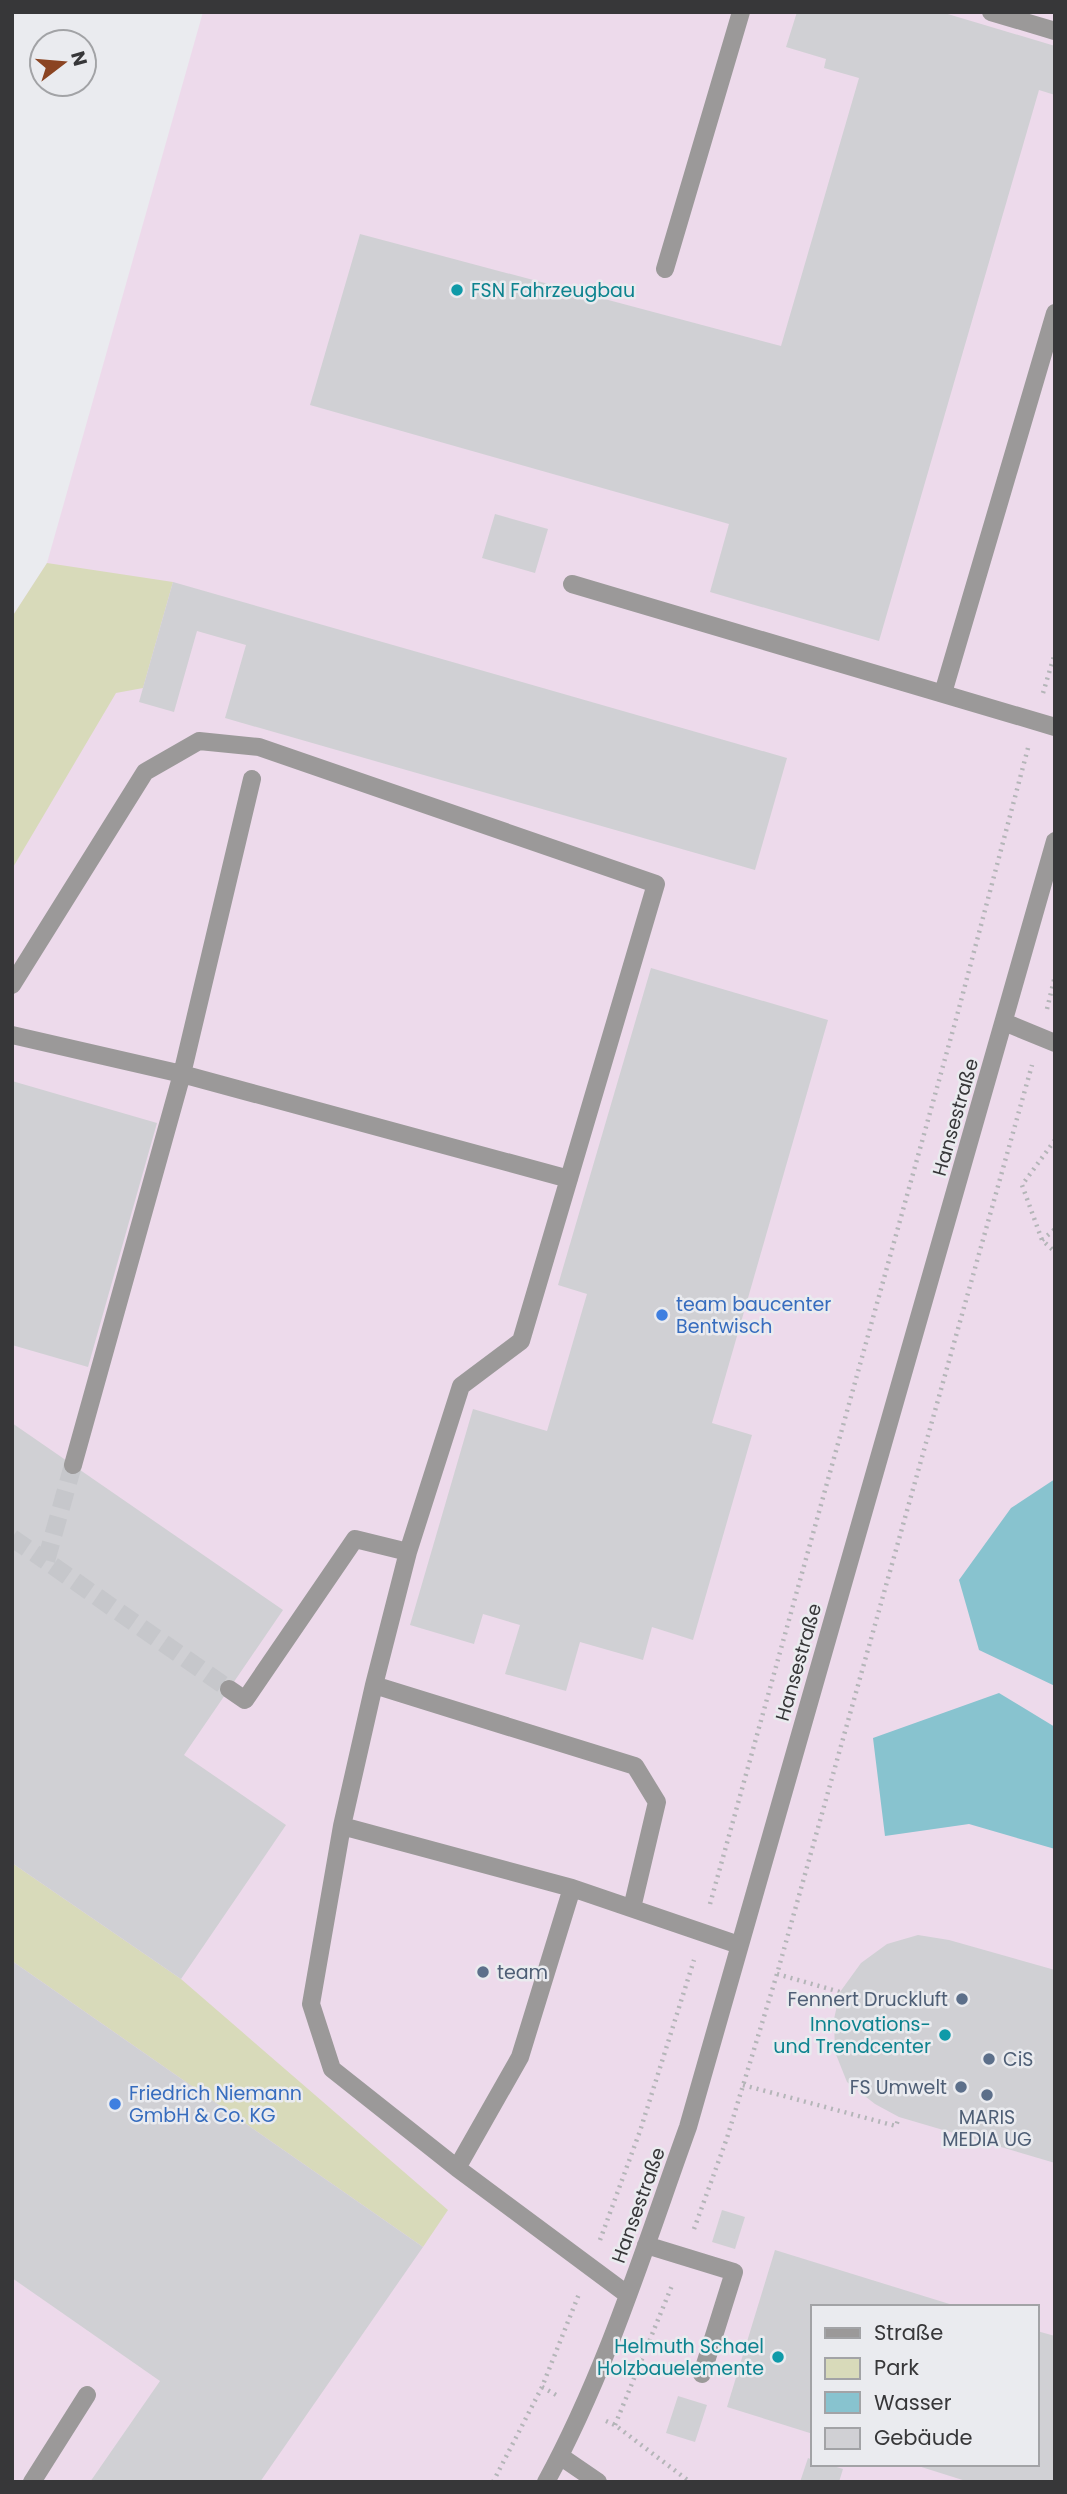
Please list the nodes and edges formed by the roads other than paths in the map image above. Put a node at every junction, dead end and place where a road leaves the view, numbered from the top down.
1 (741, 12) edge
2 (991, 12) edge
3 (1055, 31) edge
4 (665, 269) dead end
5 (1055, 313) edge
6 (572, 584) dead end
7 (943, 694) junction
8 (1055, 726) edge
9 (252, 779) dead end
10 (1055, 841) edge
11 (12, 985) edge
12 (1004, 1022) junction
13 (12, 1035) edge
14 (1047, 1040) edge
15 (182, 1074) junction
16 (569, 1179) junction
17 (73, 1465) tunnel mouth
18 (408, 1552) junction
19 (374, 1685) junction
20 (229, 1689) tunnel mouth
21 (342, 1826) junction
22 (572, 1888) junction
23 (632, 1909) junction
24 (739, 1945) junction
25 (457, 2168) junction
26 (646, 2245) junction
27 (628, 2295) junction
28 (702, 2374) dead end
29 (86, 2395) dead end
30 (560, 2456) junction
31 (32, 2482) edge
32 (545, 2482) edge
33 (598, 2482) edge

1 - 4 street
2 - 3 street
5 - 7 street
6 - 7 street
7 - 8 street
9 - 15 street
10 - 12 street, Hansestraße
11 - 16 street
12 - 14 street
12 - 24 street, Hansestraße
13 - 15 street
15 - 16 street
15 - 17 street
16 - 18 street
18 - 19 street
18 - 20 street
19 - 21 street
19 - 23 street
21 - 22 street
21 - 25 street
22 - 23 street
22 - 25 street
23 - 24 street
24 - 26 street, Hansestraße
25 - 27 street
26 - 27 street, Hansestraße
26 - 28 street
27 - 30 street, Hansestraße
29 - 31 street
30 - 32 street, Hansestraße
30 - 33 street

